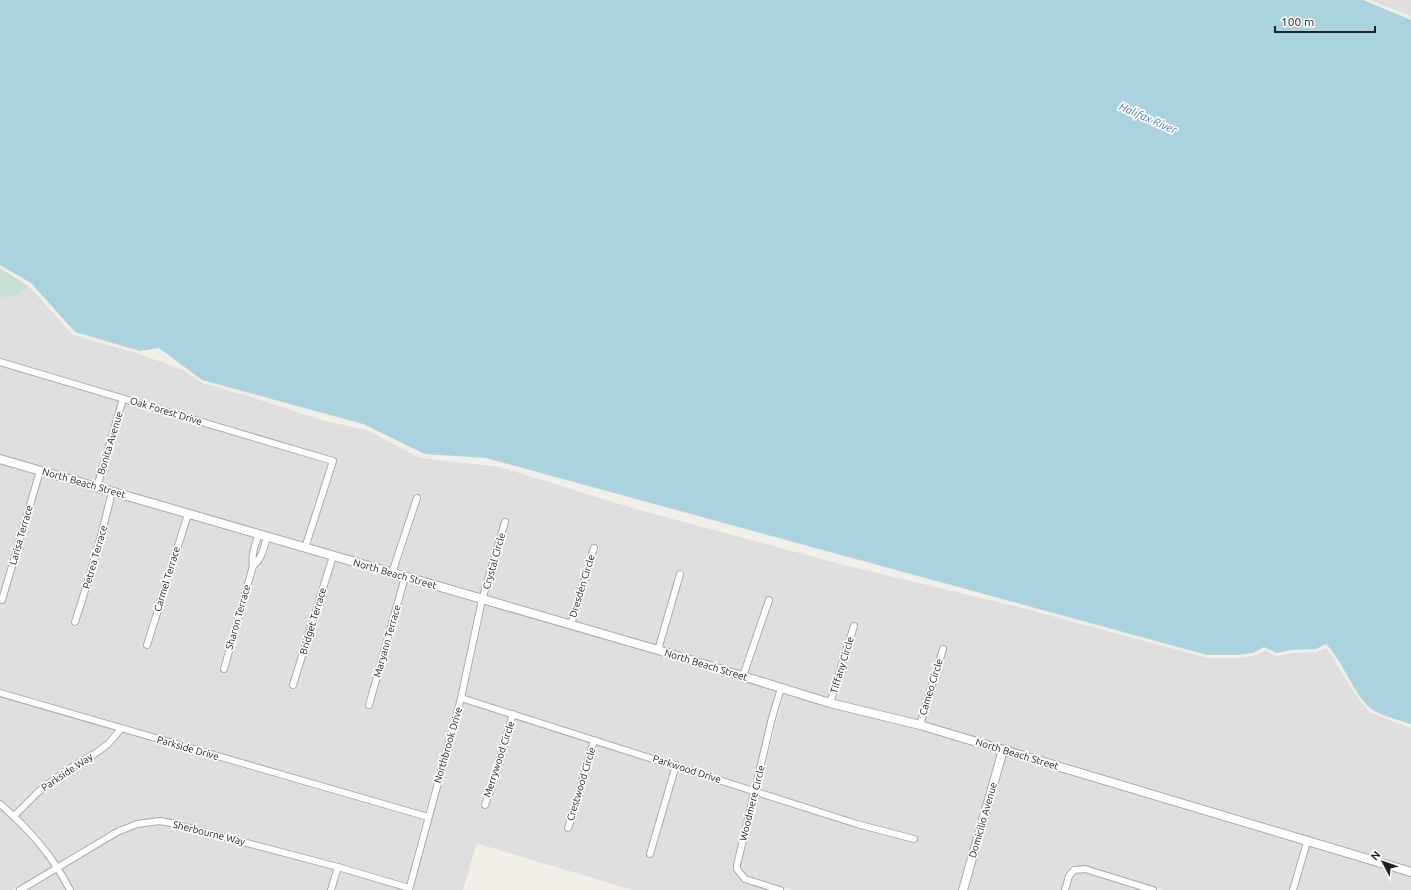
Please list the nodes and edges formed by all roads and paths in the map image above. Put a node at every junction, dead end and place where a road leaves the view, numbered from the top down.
1 (0, 362) edge
2 (123, 398) junction
3 (0, 459) edge
4 (40, 471) junction
5 (97, 487) junction
6 (112, 491) junction
7 (417, 498) dead end
8 (188, 514) junction
9 (505, 522) dead end
10 (259, 534) junction
11 (268, 537) junction
12 (305, 548) junction
13 (594, 548) dead end
14 (332, 556) junction
15 (253, 566) junction
16 (392, 573) junction
17 (680, 574) dead end
18 (406, 577) junction
19 (2, 600) dead end
20 (482, 600) junction
21 (769, 600) dead end
22 (74, 622) dead end
23 (571, 625) junction
24 (854, 626) dead end
25 (147, 645) dead end
26 (658, 650) junction
27 (943, 650) dead end
28 (224, 668) dead end
29 (743, 676) junction
30 (293, 685) dead end
31 (781, 688) junction
32 (0, 694) edge
33 (461, 698) junction
34 (830, 704) junction
35 (369, 705) dead end
36 (513, 714) junction
37 (920, 725) junction
38 (121, 729) junction
39 (594, 740) junction
40 (1003, 750) junction
41 (676, 765) junction
42 (754, 791) junction
43 (0, 804) edge
44 (485, 805) dead end
45 (14, 816) junction
46 (428, 818) junction
47 (568, 828) dead end
48 (914, 839) dead end
49 (1307, 842) junction
50 (650, 854) dead end
51 (57, 867) junction
52 (338, 867) junction
53 (1411, 872) edge
54 (409, 889) edge
55 (20, 890) edge
56 (70, 890) edge
57 (331, 890) edge
58 (780, 890) edge
59 (963, 890) edge
60 (1065, 890) edge
61 (1153, 890) edge
62 (1293, 890) edge

1 - 2 street, Oak Forest Drive
2 - 5 street, Bonita Avenue
2 - 12 street, Oak Forest Drive
3 - 4 street, North Beach Street
4 - 5 street, North Beach Street
4 - 19 street, Larisa Terrace
5 - 6 street, North Beach Street
6 - 8 street, North Beach Street
6 - 22 street, Petrea Terrace
7 - 16 street
8 - 10 street, North Beach Street
8 - 25 street, Carmel Terrace
9 - 20 street, Crystal Circle
10 - 11 street, North Beach Street
10 - 15 street, Sharon Terrace
11 - 12 street, North Beach Street
11 - 15 street, Sharon Terrace
12 - 14 street, North Beach Street
13 - 23 street, Dresden Circle
14 - 16 street, North Beach Street
14 - 30 street, Bridget Terrace
15 - 28 street, Sharon Terrace
16 - 18 street, North Beach Street
17 - 26 street
18 - 20 street, North Beach Street
18 - 35 street, Maryann Terrace
20 - 23 street, North Beach Street
20 - 33 street, Northbrook Drive
21 - 29 street
23 - 26 street, North Beach Street
24 - 34 street, Tiffany Circle
26 - 29 street, North Beach Street
27 - 37 street, Cameo Circle
29 - 31 street, North Beach Street
31 - 34 street, North Beach Street
31 - 42 street, Woodmere Circle
32 - 38 street, Parkside Drive
33 - 36 street, Parkwood Drive
33 - 46 street, Northbrook Drive
34 - 37 street, North Beach Street
36 - 39 street, Parkwood Drive
36 - 44 street, Merrywood Circle
37 - 40 street, North Beach Street
38 - 45 street, Parkside Way
38 - 46 street, Parkside Drive
39 - 41 street, Parkwood Drive
39 - 47 street, Crestwood Circle
40 - 49 street, North Beach Street
40 - 59 street, Domicilio Avenue
41 - 42 street, Parkwood Drive
41 - 50 street
42 - 48 street, Parkwood Drive
42 - 58 street, Woodmere Circle
43 - 45 street
45 - 51 street
46 - 54 street, Northbrook Drive
49 - 53 street, North Beach Street
49 - 62 street
51 - 52 street, Sherbourne Way
51 - 55 street, Sherbourne Way
51 - 56 street
52 - 54 street, Sherbourne Way
52 - 57 street
60 - 61 street

